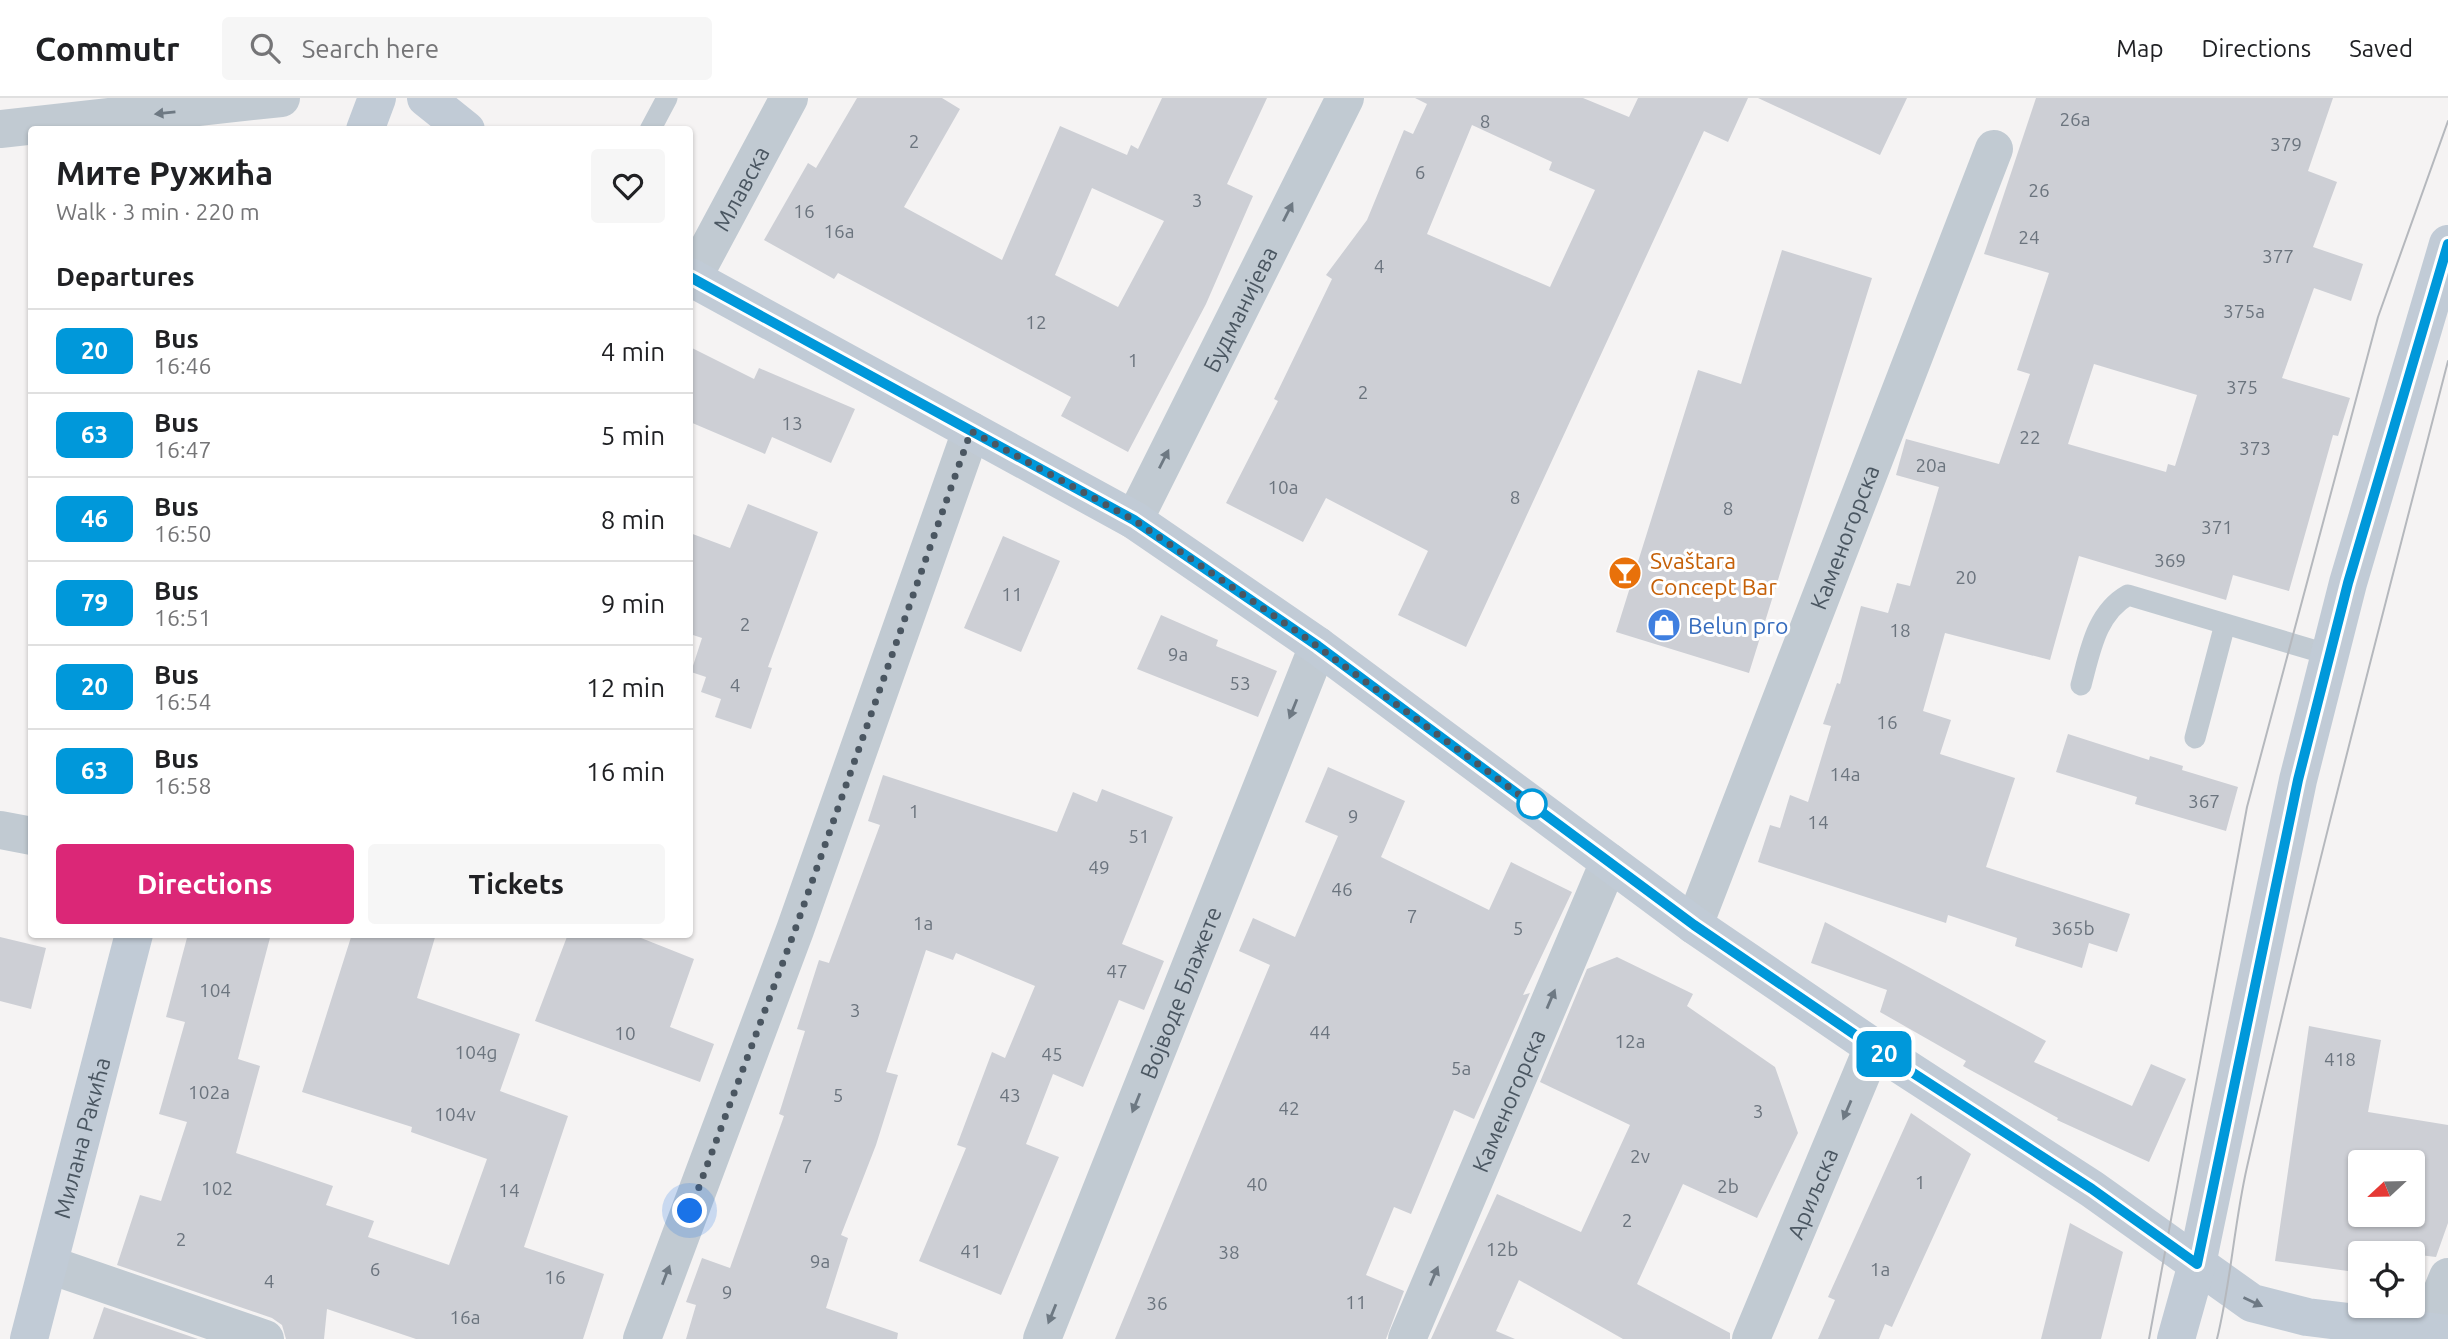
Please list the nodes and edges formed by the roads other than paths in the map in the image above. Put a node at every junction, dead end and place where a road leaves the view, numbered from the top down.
1 (281, 98) edge
2 (377, 98) edge
3 (426, 98) edge
4 (667, 98) edge
5 (789, 98) edge
6 (1345, 98) edge
7 (366, 126) edge
8 (461, 126) edge
9 (652, 126) edge
10 (0, 129) edge
11 (1994, 149) dead end
12 (2448, 244) edge
13 (693, 274) edge
14 (693, 279) edge
15 (971, 431) junction
16 (1134, 520) junction
17 (2225, 624) junction
18 (1318, 646) junction
19 (2330, 655) junction
20 (2081, 685) dead end
21 (2195, 738) dead end
22 (0, 830) edge
23 (28, 835) edge
24 (1609, 862) junction
25 (1694, 925) junction
26 (133, 938) edge
27 (1873, 1047) junction
28 (2197, 1264) junction
29 (50, 1265) junction
30 (2448, 1277) edge
31 (2437, 1334) edge
32 (29, 1339) edge
33 (265, 1339) edge
34 (642, 1339) edge
35 (1042, 1339) edge
36 (1407, 1339) edge
37 (1751, 1339) edge
38 (2176, 1339) edge

1 -> 10 street
2 - 7 main road
3 - 8 main road
4 - 9 lane
5 - 13 street, Млавска
16 -> 6 street, Будманијева
11 - 25 street, Каменогорска
12 - 19 main road
14 - 15 main road
15 - 16 main road
34 -> 15 street
16 - 18 main road
17 - 19 lane
17 - 20 lane
17 - 21 lane
18 - 24 main road
18 -> 35 street, Војводе Блажете
19 - 28 main road
22 - 23 street
24 - 25 main road
36 -> 24 street, Каменогорска
25 - 27 main road
26 - 29 main road, Милана Ракића
27 - 28 main road
27 -> 37 street, Ариљска
28 -> 31 main road
28 - 38 main road
29 - 32 main road, Милана Ракића
29 - 33 street
30 - 31 street

